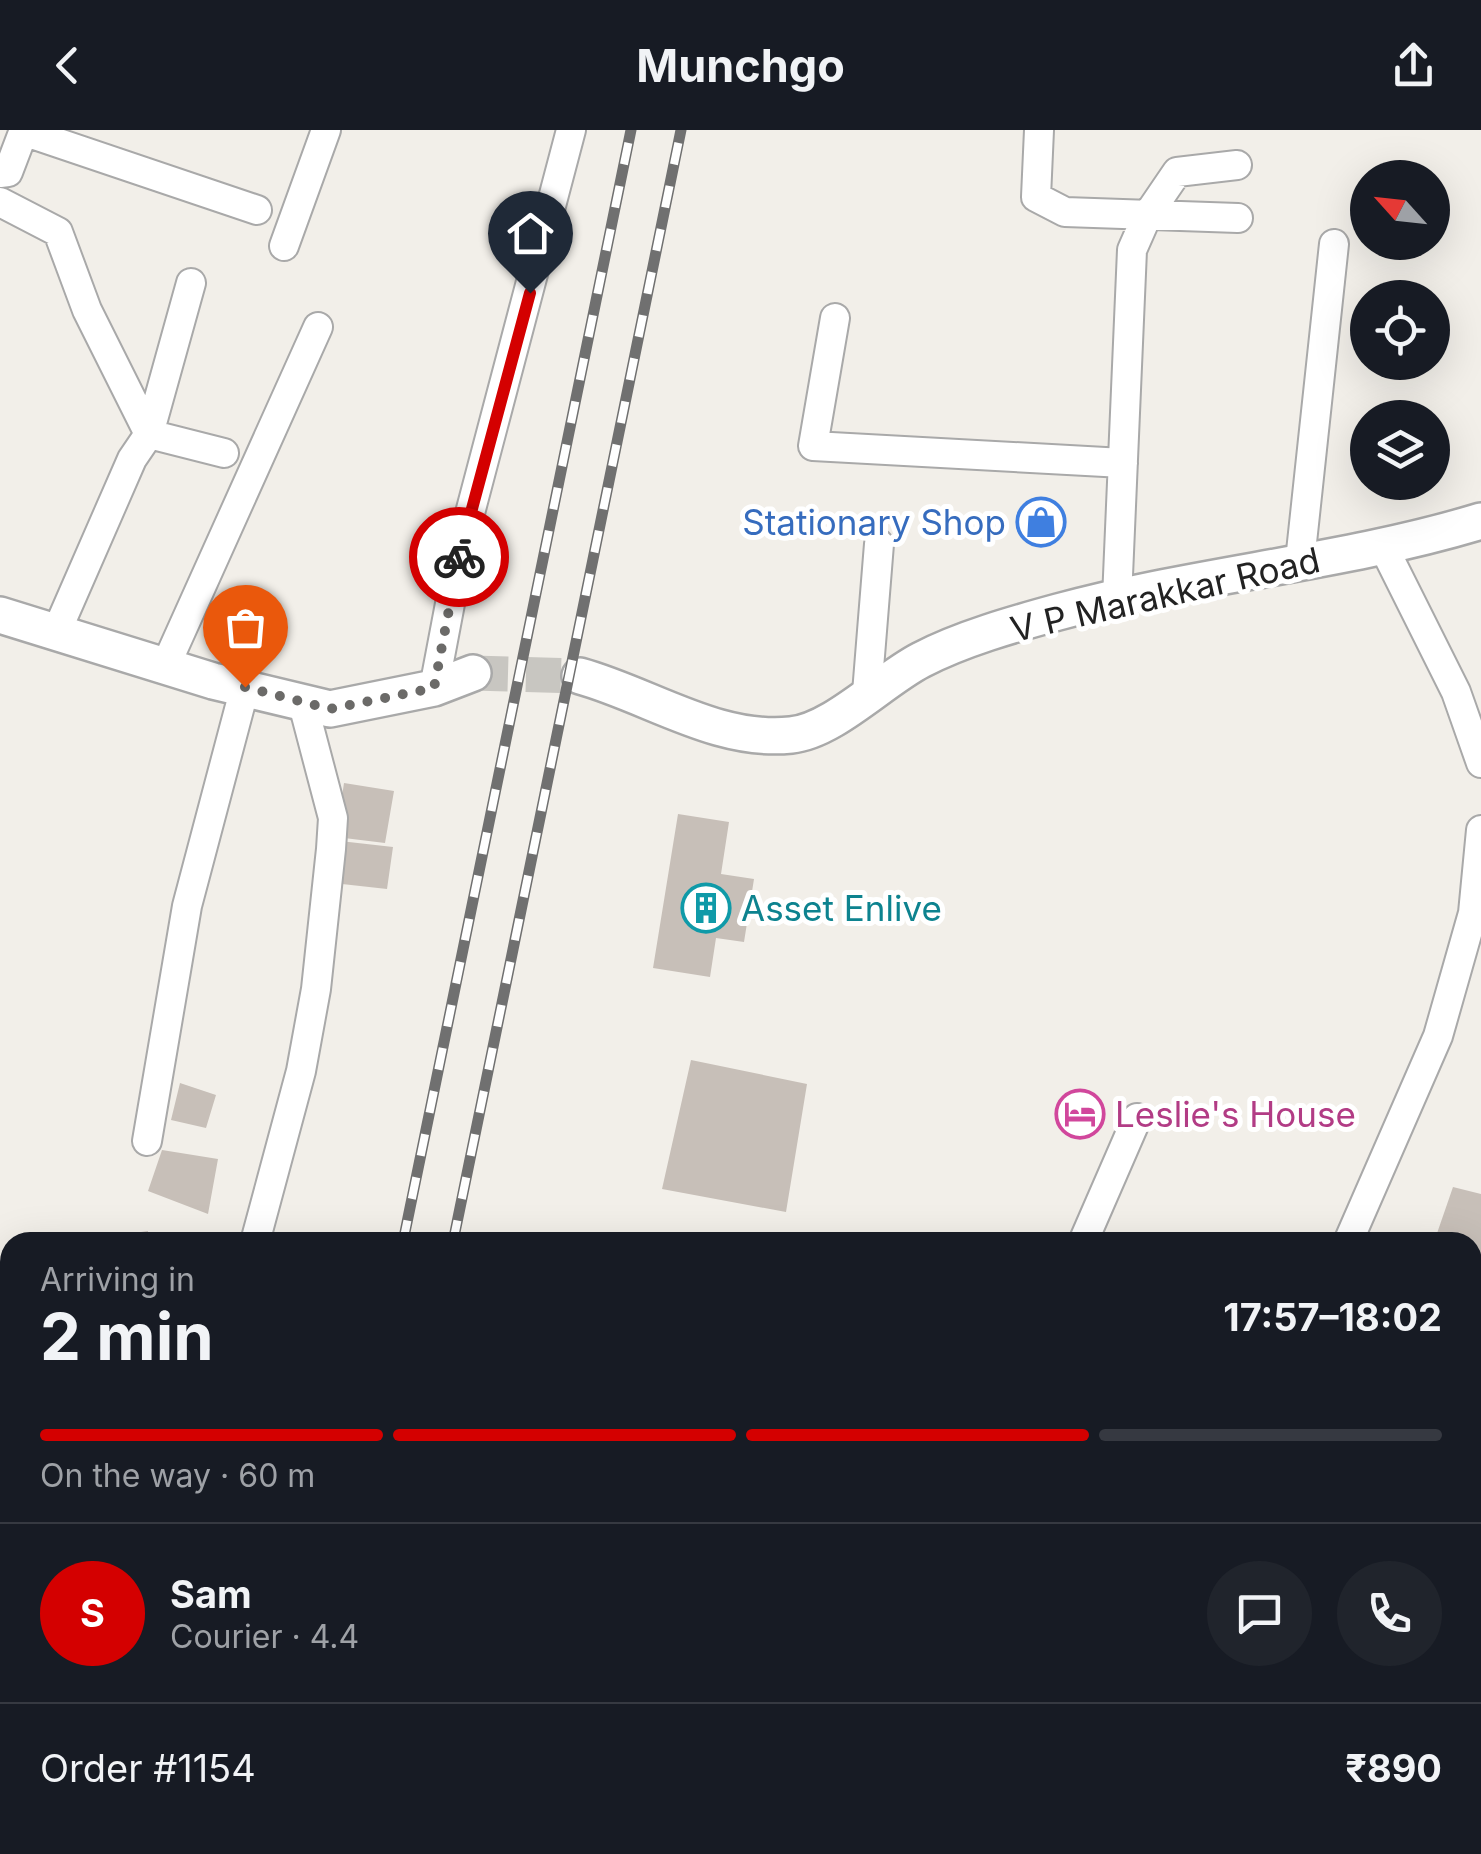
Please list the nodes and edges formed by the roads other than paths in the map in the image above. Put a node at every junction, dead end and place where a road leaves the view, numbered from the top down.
1 (24, 130) edge
2 (326, 130) edge
3 (571, 130) edge
4 (1039, 130) edge
5 (1237, 164) dead end
6 (0, 173) edge
7 (0, 202) edge
8 (257, 210) dead end
9 (1147, 216) junction
10 (1238, 218) dead end
11 (1334, 244) dead end
12 (284, 246) dead end
13 (191, 283) dead end
14 (834, 318) dead end
15 (318, 326) dead end
16 (150, 434) junction
17 (224, 453) dead end
18 (1122, 463) junction
19 (1481, 522) edge
20 (880, 544) dead end
21 (1382, 546) junction
22 (1300, 560) junction
23 (1118, 599) junction
24 (0, 615) edge
25 (56, 633) junction
26 (166, 667) junction
27 (473, 674) tunnel mouth
28 (580, 676) tunnel mouth
29 (245, 687) junction
30 (434, 688) junction
31 (867, 693) junction
32 (303, 704) junction
33 (1481, 763) edge
34 (1481, 830) edge
35 (1137, 1118) dead end
36 (147, 1141) dead end
37 (258, 1232) edge
38 (1087, 1232) edge
39 (1352, 1232) edge

1 - 6 street
1 - 8 street
2 - 12 street
3 - 30 street
4 - 9 street
5 - 9 street
7 - 16 street
9 - 10 street
9 - 18 street
11 - 22 street
13 - 16 street
14 - 18 street
15 - 26 street
16 - 17 street
16 - 25 street
18 - 23 street
19 - 21 street, V P Marakkar Road
20 - 31 street
21 - 22 street, V P Marakkar Road
21 - 33 street
22 - 23 street, V P Marakkar Road
23 - 31 street, V P Marakkar Road
24 - 25 street
25 - 26 street
26 - 29 street
27 - 30 street
28 - 31 street, V P Marakkar Road
29 - 32 street
29 - 36 street
30 - 32 street
32 - 37 street
34 - 39 street
35 - 38 street

